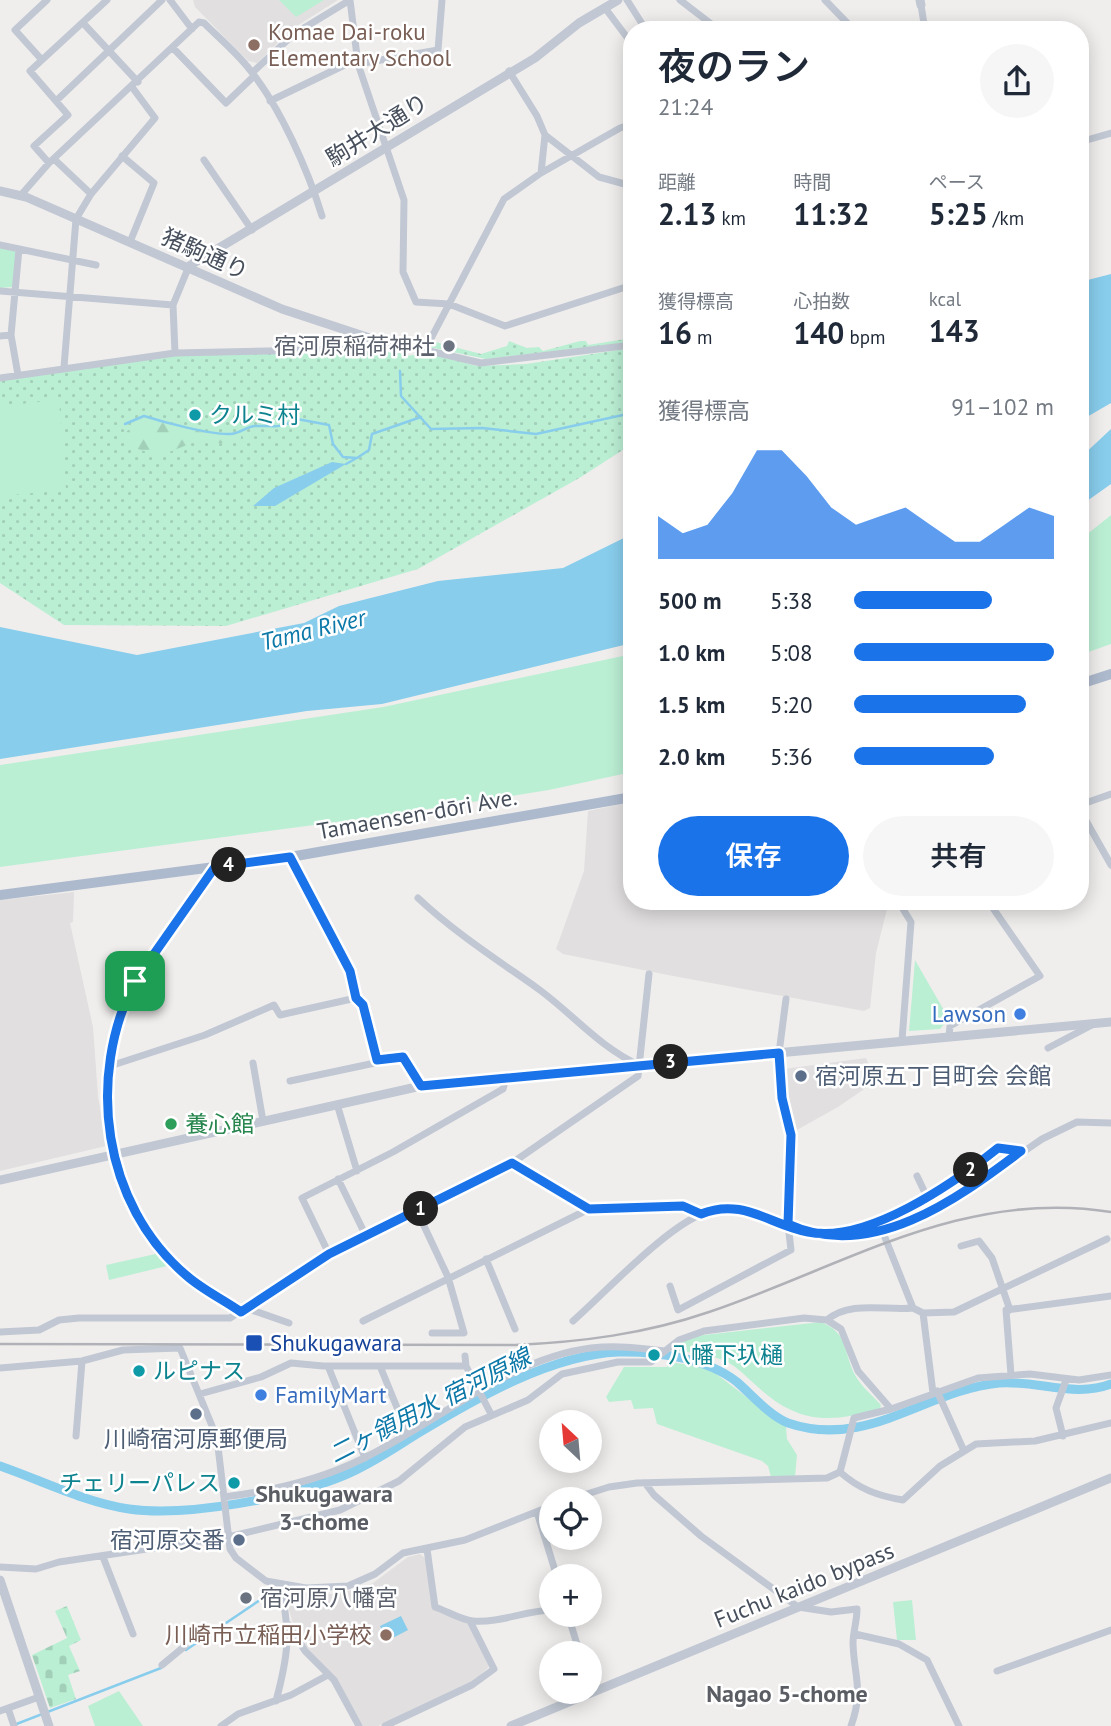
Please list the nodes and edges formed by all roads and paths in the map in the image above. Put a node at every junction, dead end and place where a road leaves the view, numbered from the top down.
1 (47, 0) edge
2 (107, 0) edge
3 (162, 0) edge
4 (170, 0) edge
5 (350, 0) edge
6 (442, 0) edge
7 (618, 0) edge
8 (627, 0) edge
9 (680, 0) edge
10 (825, 0) edge
11 (921, 2) edge
12 (605, 8) junction
13 (640, 21) edge
14 (707, 21) edge
15 (845, 21) edge
16 (924, 21) edge
17 (83, 23) junction
18 (192, 29) junction
19 (623, 32) edge
20 (173, 48) junction
21 (109, 51) junction
22 (42, 60) junction
23 (357, 61) junction
24 (509, 71) junction
25 (253, 74) junction
26 (135, 85) junction
27 (270, 100) junction
28 (55, 101) junction
29 (623, 127) edge
30 (1111, 133) edge
31 (544, 135) junction
32 (1089, 139) edge
33 (385, 148) junction
34 (122, 156) junction
35 (572, 157) junction
36 (204, 160) dead end
37 (52, 161) junction
38 (541, 173) junction
39 (623, 184) edge
40 (0, 191) edge
41 (314, 192) junction
42 (91, 194) junction
43 (21, 195) junction
44 (322, 216) dead end
45 (76, 219) junction
46 (252, 230) junction
47 (130, 242) junction
48 (0, 245) edge
49 (19, 249) junction
50 (72, 258) junction
51 (96, 265) dead end
52 (189, 266) junction
53 (623, 288) edge
54 (0, 291) edge
55 (15, 292) junction
56 (70, 296) junction
57 (449, 304) junction
58 (173, 305) junction
59 (0, 335) edge
60 (11, 335) junction
61 (385, 343) junction
62 (623, 346) edge
63 (397, 347) joint
64 (425, 350) junction
65 (175, 353) junction
66 (64, 367) junction
67 (18, 375) junction
68 (0, 378) edge
69 (1111, 674) edge
70 (1089, 681) edge
71 (1111, 794) edge
72 (623, 799) edge
73 (1089, 802) edge
74 (1089, 826) edge
75 (290, 857) junction
76 (1111, 865) edge
77 (215, 867) junction
78 (0, 895) edge
79 (418, 898) dead end
80 (904, 910) edge
81 (994, 910) edge
82 (649, 974) dead end
83 (356, 998) junction
84 (786, 999) dead end
85 (1111, 1022) edge
86 (1096, 1023) junction
87 (949, 1037) junction
88 (902, 1040) junction
89 (1048, 1048) dead end
90 (779, 1053) junction
91 (377, 1060) junction
92 (253, 1063) dead end
93 (640, 1065) junction
94 (107, 1067) junction
95 (506, 1078) junction
96 (290, 1081) dead end
97 (421, 1086) junction
98 (337, 1104) junction
99 (263, 1121) junction
100 (1111, 1123) edge
101 (1021, 1151) junction
102 (113, 1154) junction
103 (512, 1163) junction
104 (357, 1171) junction
105 (918, 1176) dead end
106 (338, 1179) junction
107 (0, 1180) edge
108 (927, 1197) junction
109 (589, 1209) junction
110 (417, 1211) junction
111 (701, 1214) junction
112 (788, 1224) junction
113 (882, 1230) junction
114 (833, 1233) junction
115 (366, 1236) junction
116 (1107, 1239) dead end
117 (961, 1246) dead end
118 (329, 1254) junction
119 (486, 1259) junction
120 (448, 1278) junction
121 (670, 1286) dead end
122 (1003, 1288) junction
123 (1111, 1296) edge
124 (913, 1308) junction
125 (244, 1310) junction
126 (1010, 1310) junction
127 (923, 1313) junction
128 (827, 1320) junction
129 (363, 1321) dead end
130 (573, 1321) dead end
131 (289, 1323) dead end
132 (515, 1329) dead end
133 (0, 1332) edge
134 (432, 1333) dead end
135 (665, 1351) junction
136 (466, 1356) dead end
137 (82, 1361) junction
138 (328, 1366) junction
139 (380, 1366) junction
140 (466, 1366) junction
141 (0, 1368) edge
142 (1111, 1374) edge
143 (1011, 1375) junction
144 (1066, 1381) junction
145 (936, 1392) junction
146 (482, 1393) junction
147 (200, 1394) junction
148 (891, 1409) junction
149 (490, 1411) junction
150 (1111, 1423) edge
151 (407, 1432) junction
152 (76, 1436) dead end
153 (1063, 1436) junction
154 (964, 1451) junction
155 (365, 1458) junction
156 (840, 1472) junction
157 (1111, 1478) edge
158 (645, 1483) junction
159 (602, 1489) edge
160 (225, 1502) junction
161 (537, 1512) joint
162 (228, 1537) junction
163 (427, 1549) junction
164 (103, 1557) junction
165 (553, 1564) edge
166 (0, 1567) edge
167 (0, 1580) edge
168 (279, 1585) junction
169 (3, 1599) edge
170 (798, 1607) junction
171 (539, 1611) edge
172 (470, 1621) junction
173 (289, 1625) junction
174 (1111, 1630) edge
175 (133, 1634) dead end
176 (855, 1634) junction
177 (185, 1646) dead end
178 (162, 1665) dead end
179 (997, 1671) dead end
180 (328, 1675) junction
181 (602, 1686) edge
182 (38, 1697) junction
183 (276, 1701) junction
184 (561, 1704) edge
185 (4, 1710) edge
186 (14, 1726) edge
187 (49, 1726) edge
188 (221, 1726) edge
189 (359, 1726) edge
190 (385, 1726) edge
191 (511, 1726) edge
192 (851, 1726) edge
193 (959, 1726) edge

1 - 22 street
2 - 17 street
3 - 21 street
4 - 18 street
5 - 23 street
5 - 25 street
6 - 23 street
7 - 12 street, 駒井大通り
8 - 13 street
9 - 14 street
10 - 15 street
11 - 16 street
12 - 19 street
12 - 24 street, 駒井大通り
17 - 21 street
17 - 22 street
18 - 20 street
18 - 25 street
20 - 25 street
20 - 26 street
21 - 26 street
21 - 28 street
22 - 28 street
23 - 27 street
23 - 33 street
24 - 31 street
24 - 33 street, 駒井大通り
25 - 27 street
26 - 34 street
26 - 37 street
27 - 41 street
28 - 37 street
29 - 35 street
30 - 32 street
31 - 35 street
31 - 38 street
33 - 41 street, 駒井大通り
33 - 57 street
34 - 42 street
34 - 47 street
35 - 38 street
35 - 39 street
36 - 46 street
37 - 42 street
37 - 43 street
38 - 57 street
40 - 43 street, 猪駒通り
41 - 44 street
41 - 46 street, 駒井大通り
42 - 45 street
43 - 45 street, 猪駒通り
45 - 47 street, 猪駒通り
45 - 50 street
46 - 52 street, 駒井大通り
47 - 52 street, 猪駒通り
48 - 49 street
49 - 50 street
49 - 55 street
50 - 51 street
50 - 56 street
52 - 58 street
52 - 61 street, 猪駒通り
53 - 57 street
54 - 55 street
55 - 56 street
55 - 60 street
56 - 58 street
56 - 66 street
57 - 64 street
58 - 65 street
59 - 60 street
60 - 67 street
61 - 63 street, 猪駒通り
61 - 65 street
62 - 64 street
63 - 64 street
65 - 66 street
66 - 67 street
67 - 68 street
69 - 70 main road
71 - 73 street
72 - 75 main road, Tamaensen-dōri Ave.
74 - 76 street
75 - 77 main road, Tamaensen-dōri Ave.
75 - 83 street
77 - 78 main road, Tamaensen-dōri Ave.
77 - 94 street
79 - 93 street
80 - 88 street
81 - 87 street
82 - 93 street
83 - 91 street
83 - 94 street
84 - 90 street
85 - 86 street
86 - 87 street
86 - 89 street
87 - 88 street
88 - 90 street
90 - 93 street
90 - 112 street
91 - 96 street
91 - 97 street
92 - 99 street
93 - 95 street
93 - 103 street
94 - 102 street
95 - 97 street
95 - 104 street
97 - 98 street
98 - 99 street
98 - 104 street
99 - 102 street
100 - 101 street
101 - 108 street
101 - 113 street
102 - 107 street
102 - 125 street
103 - 109 street
103 - 110 street
104 - 106 street
105 - 108 street
106 - 115 street
106 - 118 street
108 - 114 street
109 - 111 street
109 - 119 street
110 - 115 street
110 - 120 street
111 - 112 street
111 - 130 street
112 - 114 street
112 - 121 street
113 - 114 street
113 - 124 street
115 - 118 street
116 - 122 street
117 - 122 street
118 - 125 street
119 - 120 street
119 - 132 street
120 - 129 street
120 - 134 street
122 - 126 street
122 - 127 street
123 - 126 street
124 - 127 street
124 - 128 street
125 - 131 street
125 - 133 street
126 - 143 street
127 - 145 street
128 - 135 street
128 - 148 street
135 - 146 street
135 - 149 street
136 - 140 street
137 - 141 street
137 - 147 street
137 - 152 street
138 - 139 street
138 - 147 street
138 - 155 street
139 - 140 street
139 - 151 street
140 - 146 street
142 - 144 street
143 - 144 street
143 - 145 street
144 - 153 street
145 - 148 street
145 - 154 street
146 - 149 street
146 - 151 street
147 - 160 street
148 - 156 street
149 - 162 street
150 - 153 street
151 - 155 street
153 - 154 street
154 - 156 street
155 - 160 street
156 - 158 street
157 - 170 street, Fuchu kaido bypass
158 - 159 street
158 - 170 street
160 - 162 street
161 - 163 street
161 - 165 street
162 - 164 street
162 - 168 street
163 - 168 street
163 - 172 street
164 - 166 street
164 - 175 street
167 - 169 street
168 - 173 street
169 - 182 street
170 - 176 street
170 - 181 street, Fuchu kaido bypass
171 - 172 street
172 - 190 street
173 - 180 street
173 - 183 street
174 - 179 street
176 - 192 street
176 - 193 street
177 - 178 street
180 - 183 street
180 - 189 street
182 - 185 street
182 - 187 street
183 - 188 street
184 - 191 street, Fuchu kaido bypass
185 - 186 street

